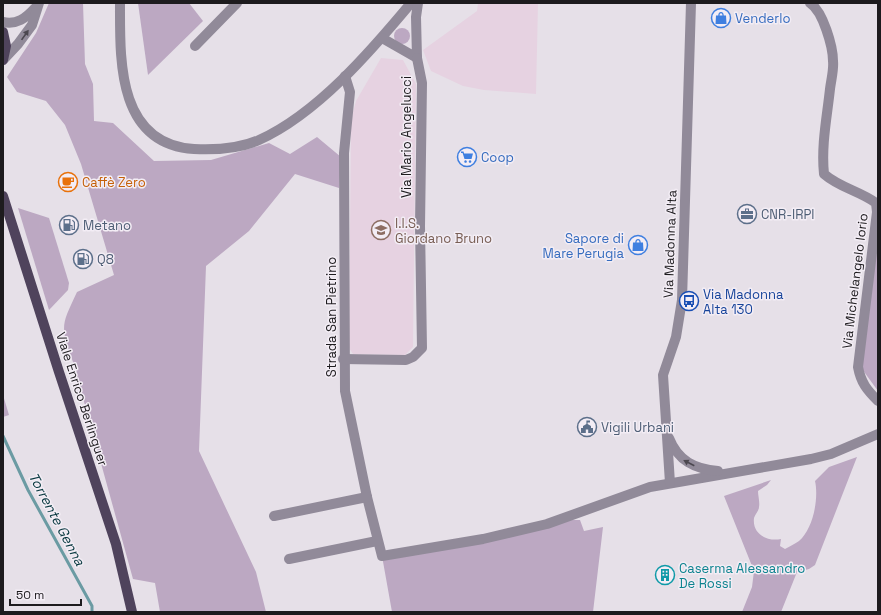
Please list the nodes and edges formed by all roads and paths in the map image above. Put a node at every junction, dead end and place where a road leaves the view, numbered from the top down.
1 (120, 3) edge
2 (237, 3) edge
3 (411, 3) edge
4 (418, 3) edge
5 (691, 3) edge
6 (810, 3) edge
7 (39, 4) edge
8 (397, 20) junction
9 (3, 22) edge
10 (416, 31) junction
11 (3, 32) edge
12 (382, 38) junction
13 (195, 46) dead end
14 (417, 58) junction
15 (3, 60) edge
16 (345, 76) junction
17 (3, 196) edge
18 (343, 359) junction
19 (878, 401) edge
20 (667, 432) junction
21 (878, 434) edge
22 (726, 472) junction
23 (670, 483) junction
24 (366, 497) junction
25 (274, 516) dead end
26 (377, 541) junction
27 (289, 559) dead end
28 (132, 612) edge

1 - 16 street
2 - 13 street
3 - 8 street
4 - 10 street, Via Mario Angelucci
5 - 20 street, Via Madonna Alta
6 - 19 street, Via Michelangelo Iorio
7 - 9 street
15 -> 7 street
8 - 10 street
8 - 12 street
10 - 14 street, Via Mario Angelucci
11 - 15 main road
12 - 14 street, Via Mario Angelucci
12 - 16 street
14 - 18 street, Via Mario Angelucci
16 - 18 street, Strada San Pietrino
17 - 28 main road, Viale Enrico Berlinguer
18 - 24 street, Strada San Pietrino
22 -> 20 street
20 - 23 street, Via Madonna Alta
21 - 22 street
22 - 23 street
23 - 26 street, Strada San Pietrino
24 - 25 street
24 - 26 street, Strada San Pietrino
26 - 27 street

